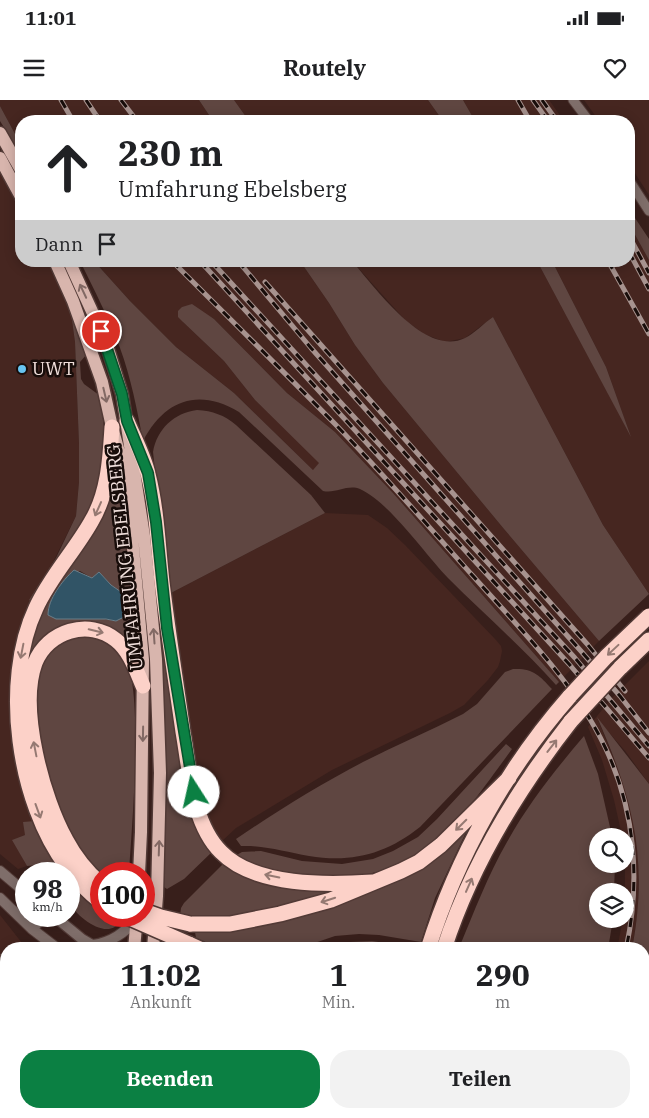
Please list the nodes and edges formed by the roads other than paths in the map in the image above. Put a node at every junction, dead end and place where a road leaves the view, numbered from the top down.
1 (573, 100) edge
2 (584, 115) edge
3 (0, 134) edge
4 (0, 158) edge
5 (15, 160) edge
6 (15, 186) edge
7 (635, 189) edge
8 (649, 211) edge
9 (58, 267) edge
10 (72, 267) edge
11 (127, 421) junction
12 (112, 427) junction
13 (649, 616) edge
14 (649, 640) edge
15 (143, 686) junction
16 (509, 778) junction
17 (140, 862) edge
18 (0, 871) edge
19 (90, 873) edge
20 (373, 882) junction
21 (15, 884) edge
22 (90, 893) edge
23 (0, 898) edge
24 (155, 919) edge
25 (155, 926) edge
26 (69, 927) edge
27 (127, 927) edge
28 (135, 927) edge
29 (442, 928) junction
30 (32, 929) joint
31 (46, 942) edge
32 (89, 942) edge
33 (107, 942) edge
34 (134, 942) edge
35 (153, 942) edge
36 (187, 942) edge
37 (433, 942) edge
38 (443, 942) edge

1 - 2 street
3 - 5 main road
4 - 6 main road
7 - 8 street
9 -> 12 main road, UMFAHRUNG EBELSBERG
11 -> 10 main road, UMFAHRUNG EBELSBERG
20 -> 11 highway
35 -> 11 main road, UMFAHRUNG EBELSBERG
12 - 15 main road, UMFAHRUNG EBELSBERG
12 -> 22 highway
13 -> 16 highway, bridge
29 -> 14 highway, bridge
15 -> 17 main road, UMFAHRUNG EBELSBERG
19 -> 15 highway
16 -> 20 highway
16 - 29 highway
18 - 21 street
20 -> 24 highway, bridge
23 - 30 street
25 - 36 highway, bridge
26 - 32 street
27 - 33 street
28 - 34 main road
29 - 37 highway
29 - 38 highway
30 - 31 street

